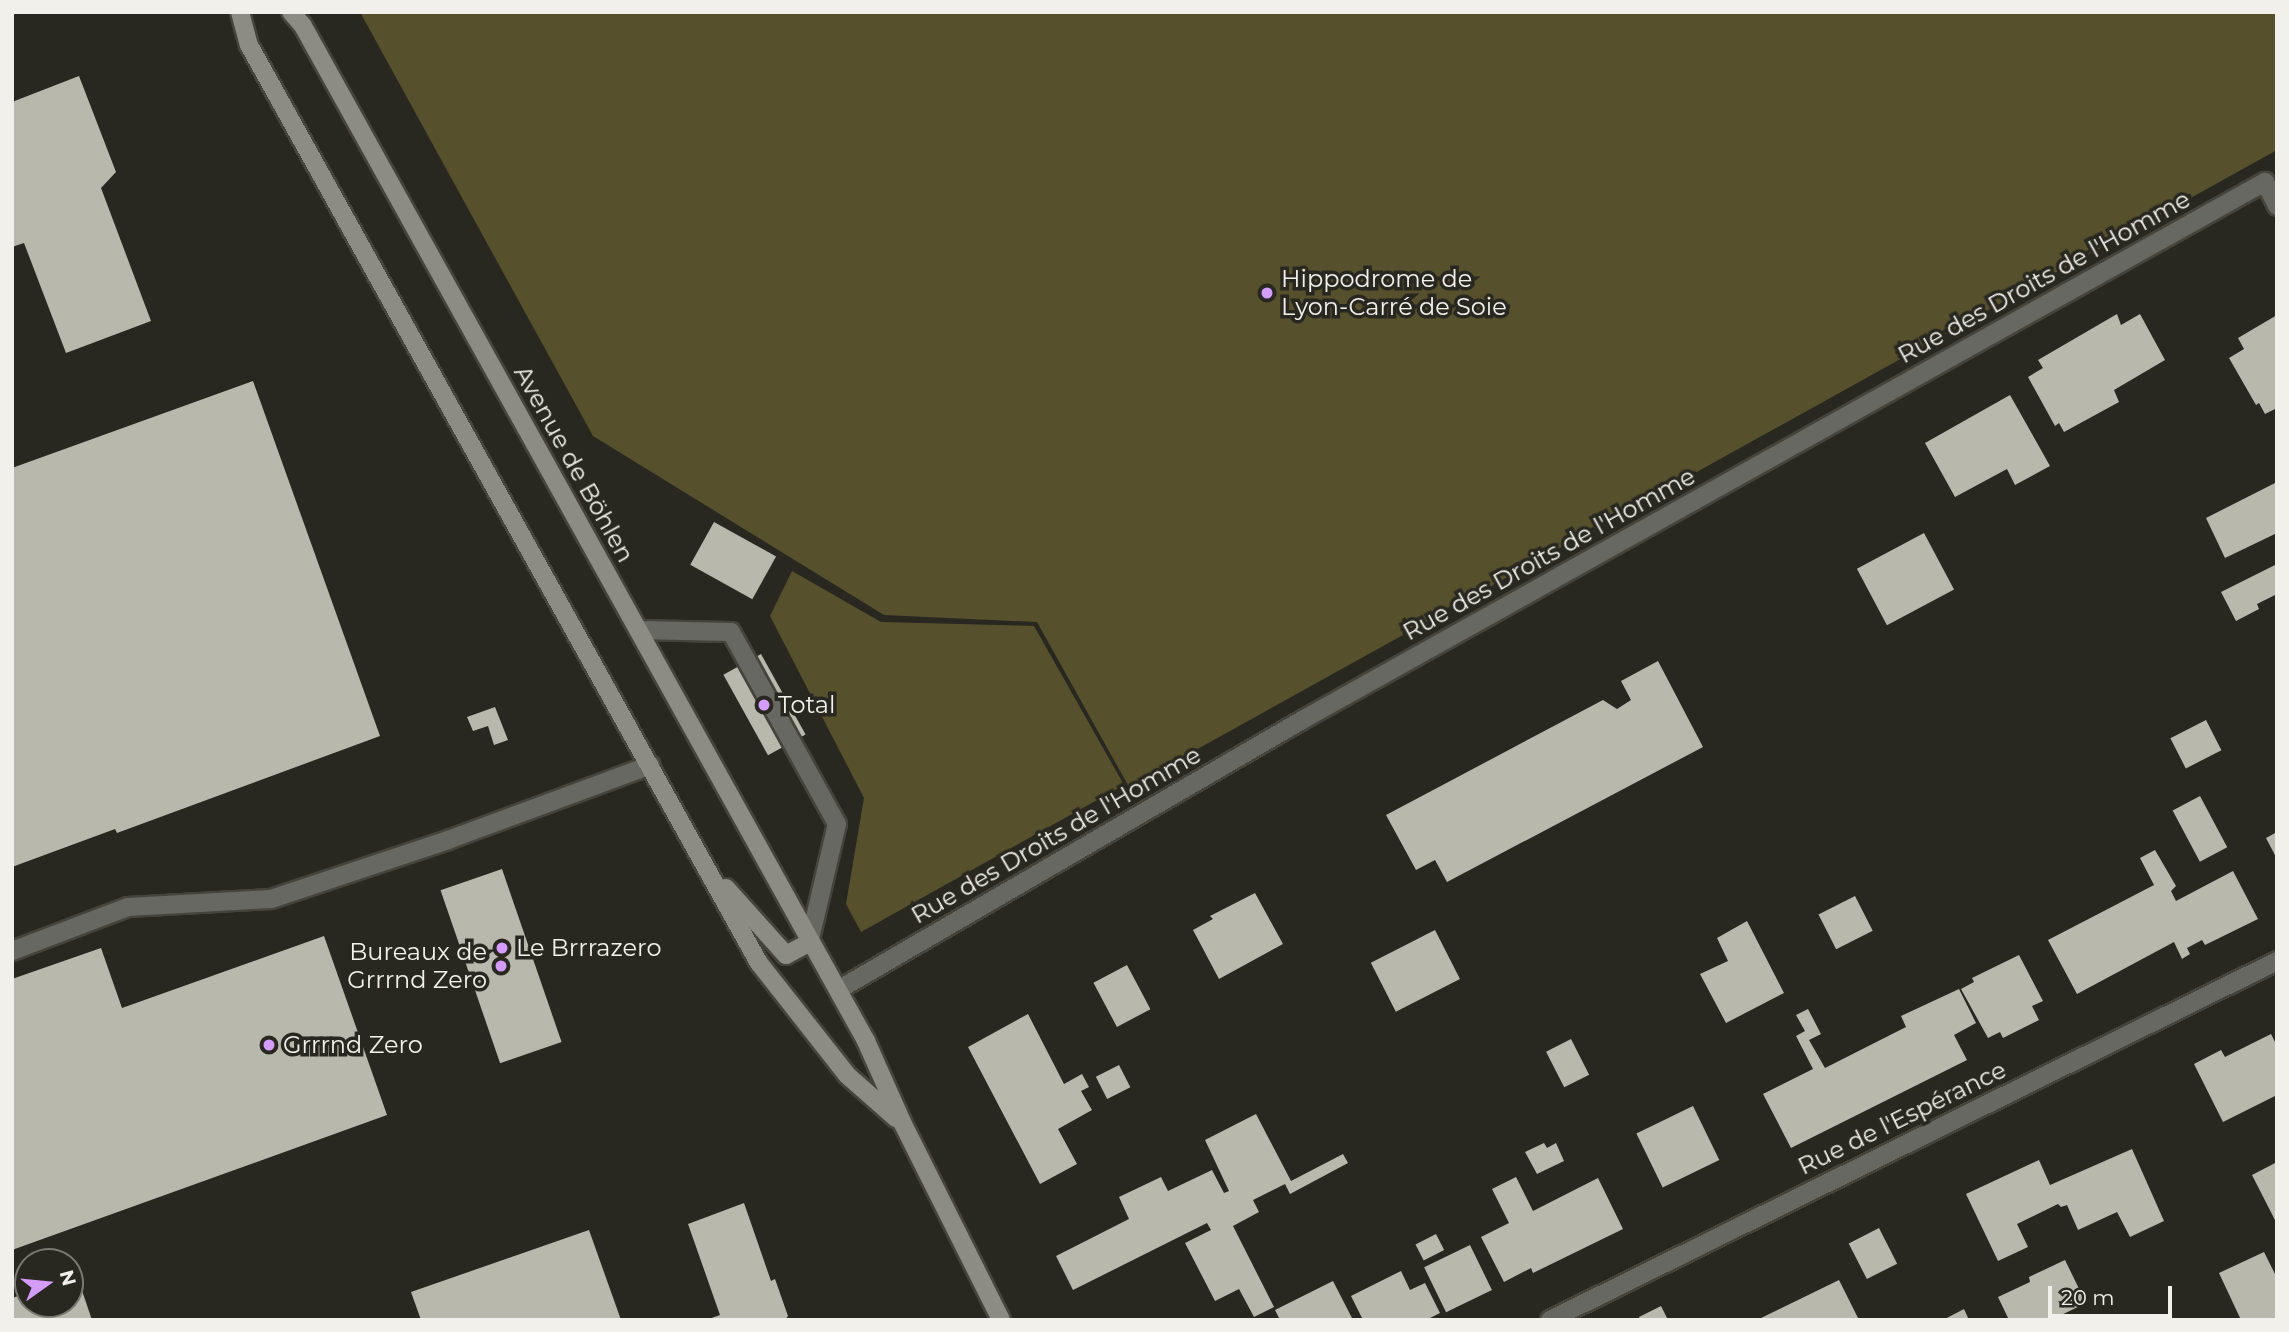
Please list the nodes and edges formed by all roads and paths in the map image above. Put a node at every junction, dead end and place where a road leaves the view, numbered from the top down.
1 (240, 12) edge
2 (290, 12) edge
3 (2277, 206) edge
4 (638, 630) junction
5 (651, 765) junction
6 (705, 865) junction
7 (809, 943) junction
8 (12, 951) edge
9 (2277, 961) edge
10 (838, 990) junction
11 (902, 1122) junction
12 (1001, 1320) edge
13 (1550, 1320) edge

1 - 5 main road, Avenue de Böhlen
2 - 4 main road, Avenue de Böhlen
3 - 10 street, Rue des Droits de l'Homme
4 - 7 main road, Avenue de Böhlen
4 - 7 street
5 - 6 main road, Avenue de Böhlen
5 - 8 street
6 - 7 main road, Avenue de Böhlen
6 - 11 main road, Avenue de Böhlen
7 - 10 main road, Avenue de Böhlen
9 - 13 street, Rue de l'Espérance
10 - 11 main road, Avenue de Böhlen
11 - 12 main road, Avenue de Böhlen

